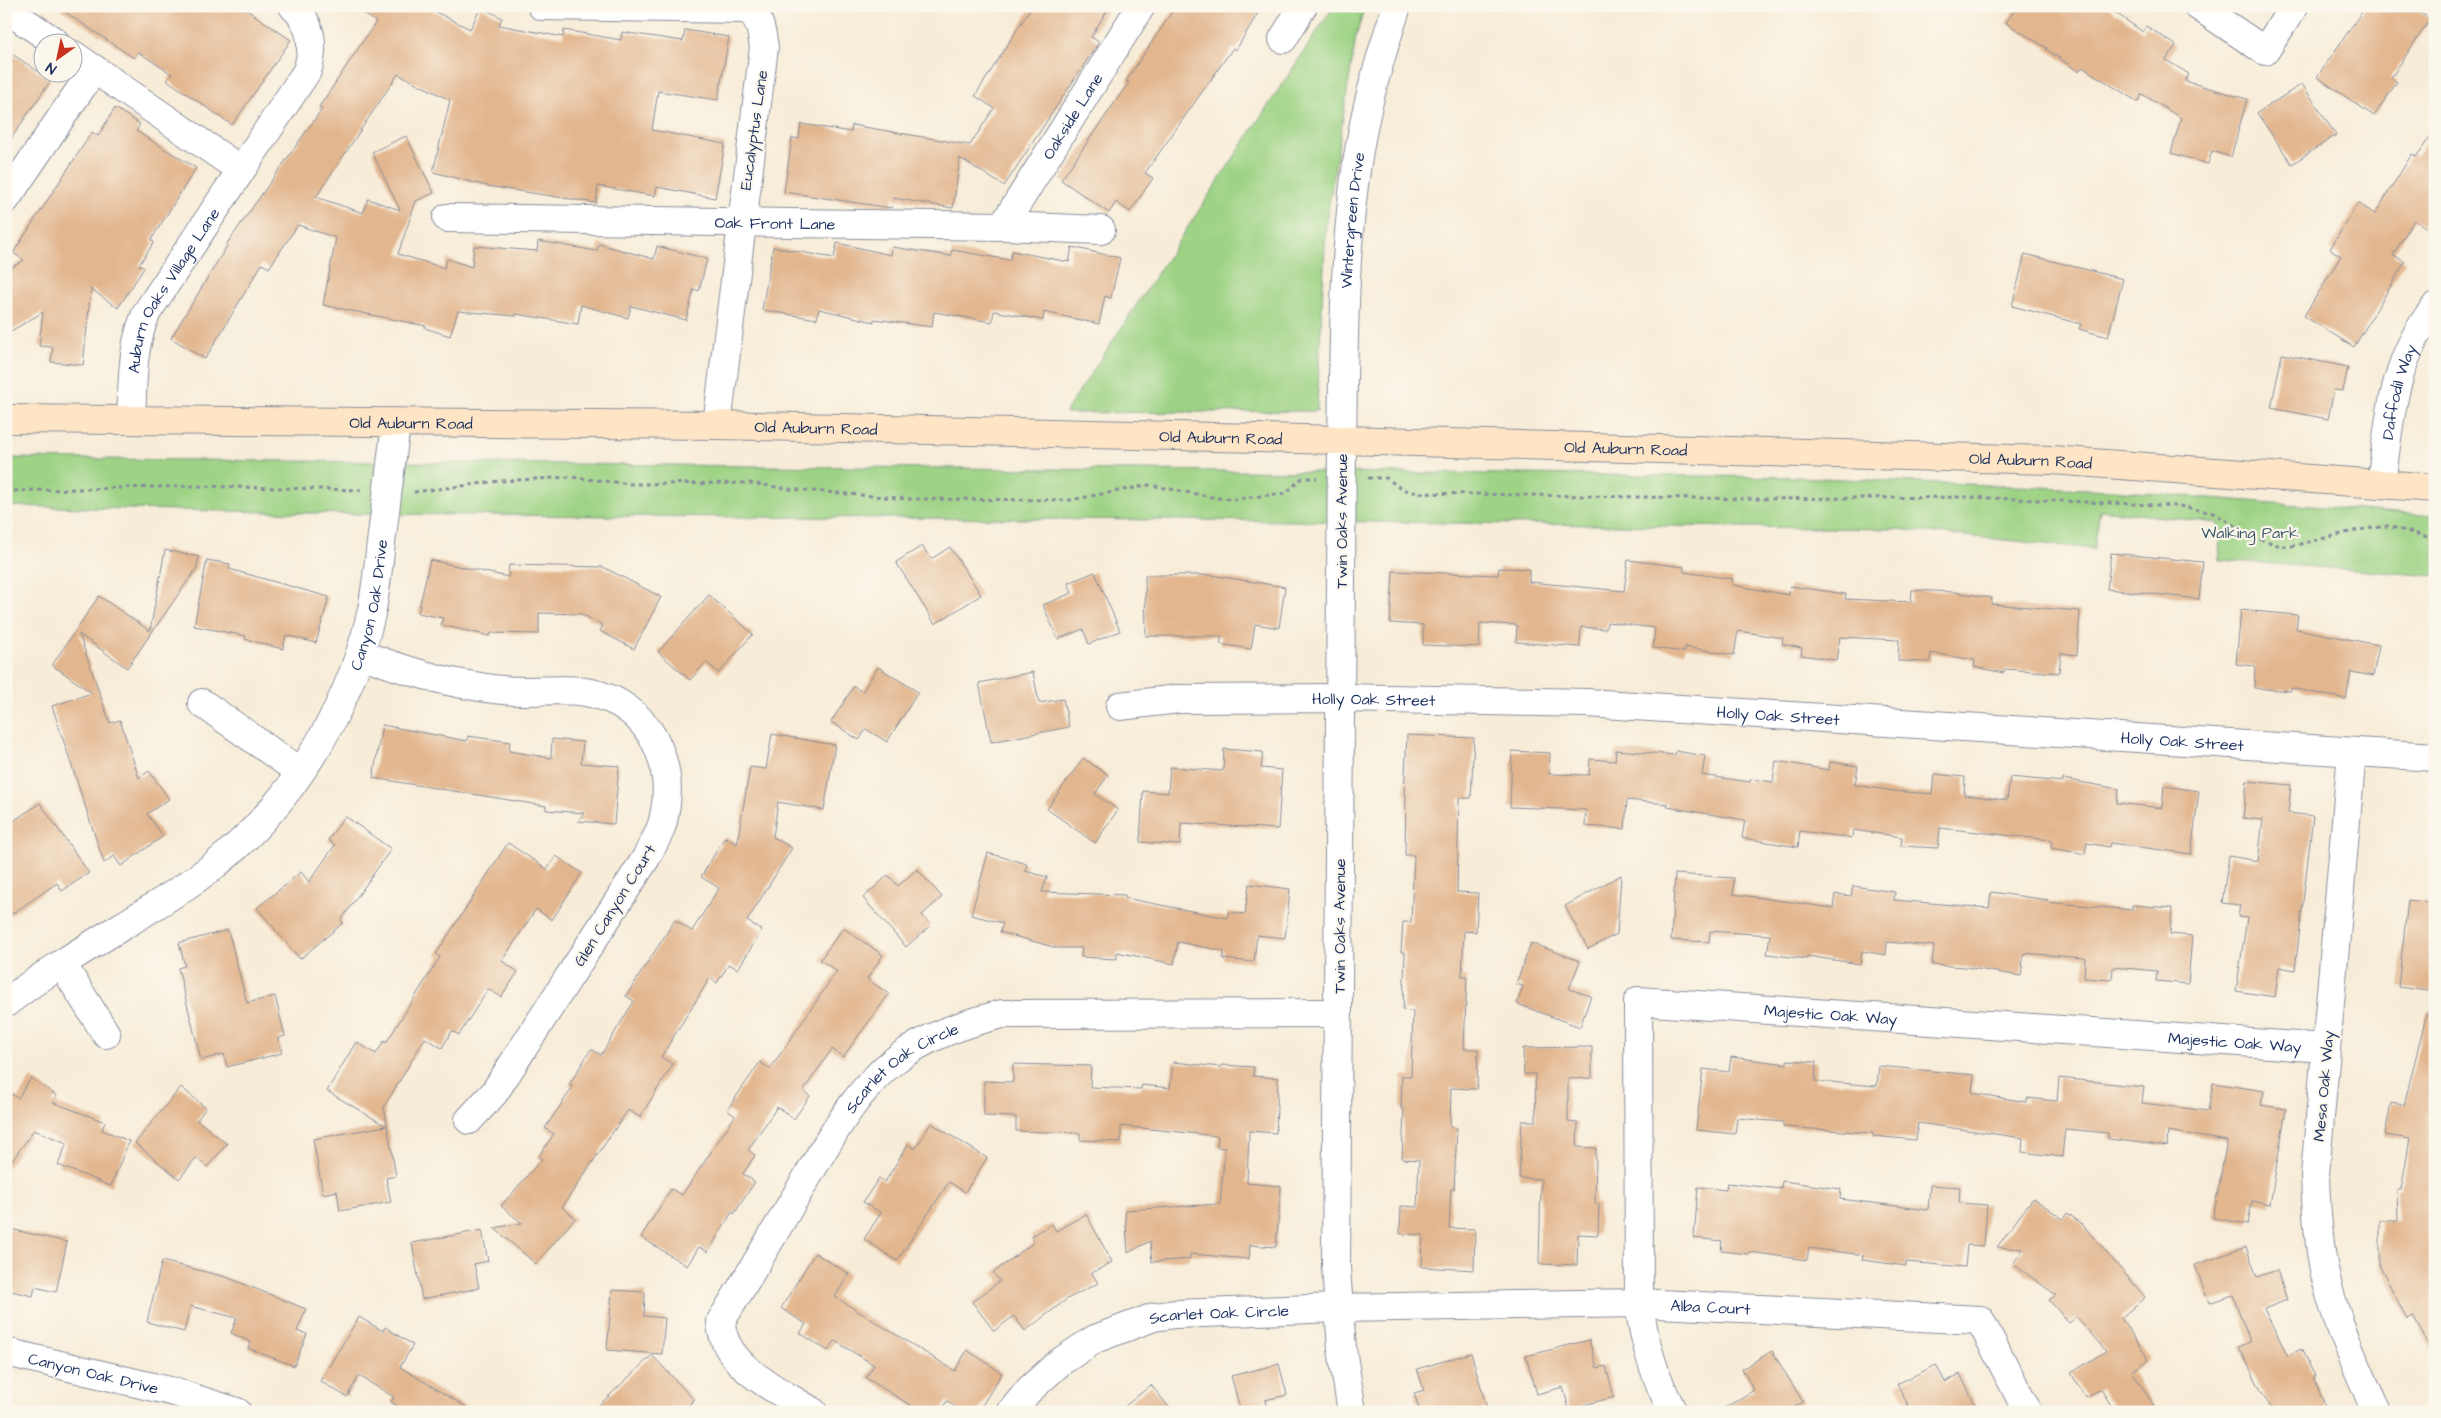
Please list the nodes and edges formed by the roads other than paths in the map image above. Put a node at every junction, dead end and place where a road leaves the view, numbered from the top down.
1 (294, 6) edge
2 (542, 6) edge
3 (1141, 6) edge
4 (1397, 6) edge
5 (2198, 6) edge
6 (2294, 6) edge
7 (638, 7) edge
8 (1299, 8) edge
9 (6, 9) edge
10 (40, 32) edge
11 (1283, 39) dead end
12 (83, 62) edge
13 (241, 170) junction
14 (6, 199) edge
15 (447, 218) dead end
16 (741, 221) junction
17 (1003, 226) junction
18 (1102, 230) dead end
19 (2435, 308) edge
20 (6, 418) edge
21 (131, 420) junction
22 (396, 424) junction
23 (716, 425) junction
24 (1342, 440) junction
25 (2382, 484) junction
26 (2435, 488) edge
27 (360, 654) junction
28 (1341, 698) junction
29 (202, 703) dead end
30 (1120, 706) dead end
31 (2352, 752) junction
32 (2435, 757) edge
33 (300, 772) junction
34 (62, 964) junction
35 (6, 1003) edge
36 (1338, 1013) junction
37 (106, 1034) dead end
38 (2326, 1048) junction
39 (469, 1120) dead end
40 (1639, 1303) junction
41 (1338, 1308) junction
42 (6, 1352) edge
43 (237, 1412) edge
44 (813, 1412) edge
45 (1010, 1412) edge
46 (1352, 1412) edge
47 (1673, 1412) edge
48 (2028, 1412) edge
49 (2376, 1412) edge

1 - 13 street, Auburn Oaks Village Lane
2 - 7 street, Eucalyptus Lane
3 - 17 street, Oakside Lane
4 - 24 street, Wintergreen Drive
5 - 6 street
7 - 16 street, Eucalyptus Lane
8 - 11 street
9 - 10 street
12 - 13 street
12 - 14 street
13 - 21 street, Auburn Oaks Village Lane
15 - 16 street, Oak Front Lane
16 - 17 street, Oak Front Lane
16 - 23 street, Eucalyptus Lane
17 - 18 street, Oak Front Lane
19 - 25 street, Daffodil Way
20 - 21 main road, Old Auburn Road
21 - 22 main road, Old Auburn Road
22 - 23 main road, Old Auburn Road
22 - 27 street, Canyon Oak Drive
23 - 24 main road, Old Auburn Road
24 - 25 main road, Old Auburn Road
24 - 28 street, Twin Oaks Avenue
25 - 26 main road, Old Auburn Road
27 - 33 street, Canyon Oak Drive
27 - 39 street, Glen Canyon Court
28 - 30 street, Holly Oak Street
28 - 31 street, Holly Oak Street
28 - 36 street, Twin Oaks Avenue
29 - 33 street
31 - 32 street, Holly Oak Street
31 - 38 street, Mesa Oak Way
33 - 34 street, Canyon Oak Drive
34 - 35 street, Canyon Oak Drive
34 - 37 street
36 - 41 street, Twin Oaks Avenue
36 - 44 street, Scarlet Oak Circle
38 - 40 street, Majestic Oak Way
38 - 49 street, Mesa Oak Way
40 - 41 street, Alba Court
40 - 47 street
40 - 48 street, Alba Court
41 - 45 street, Scarlet Oak Circle
41 - 46 street, Twin Oaks Avenue
42 - 43 street, Canyon Oak Drive

